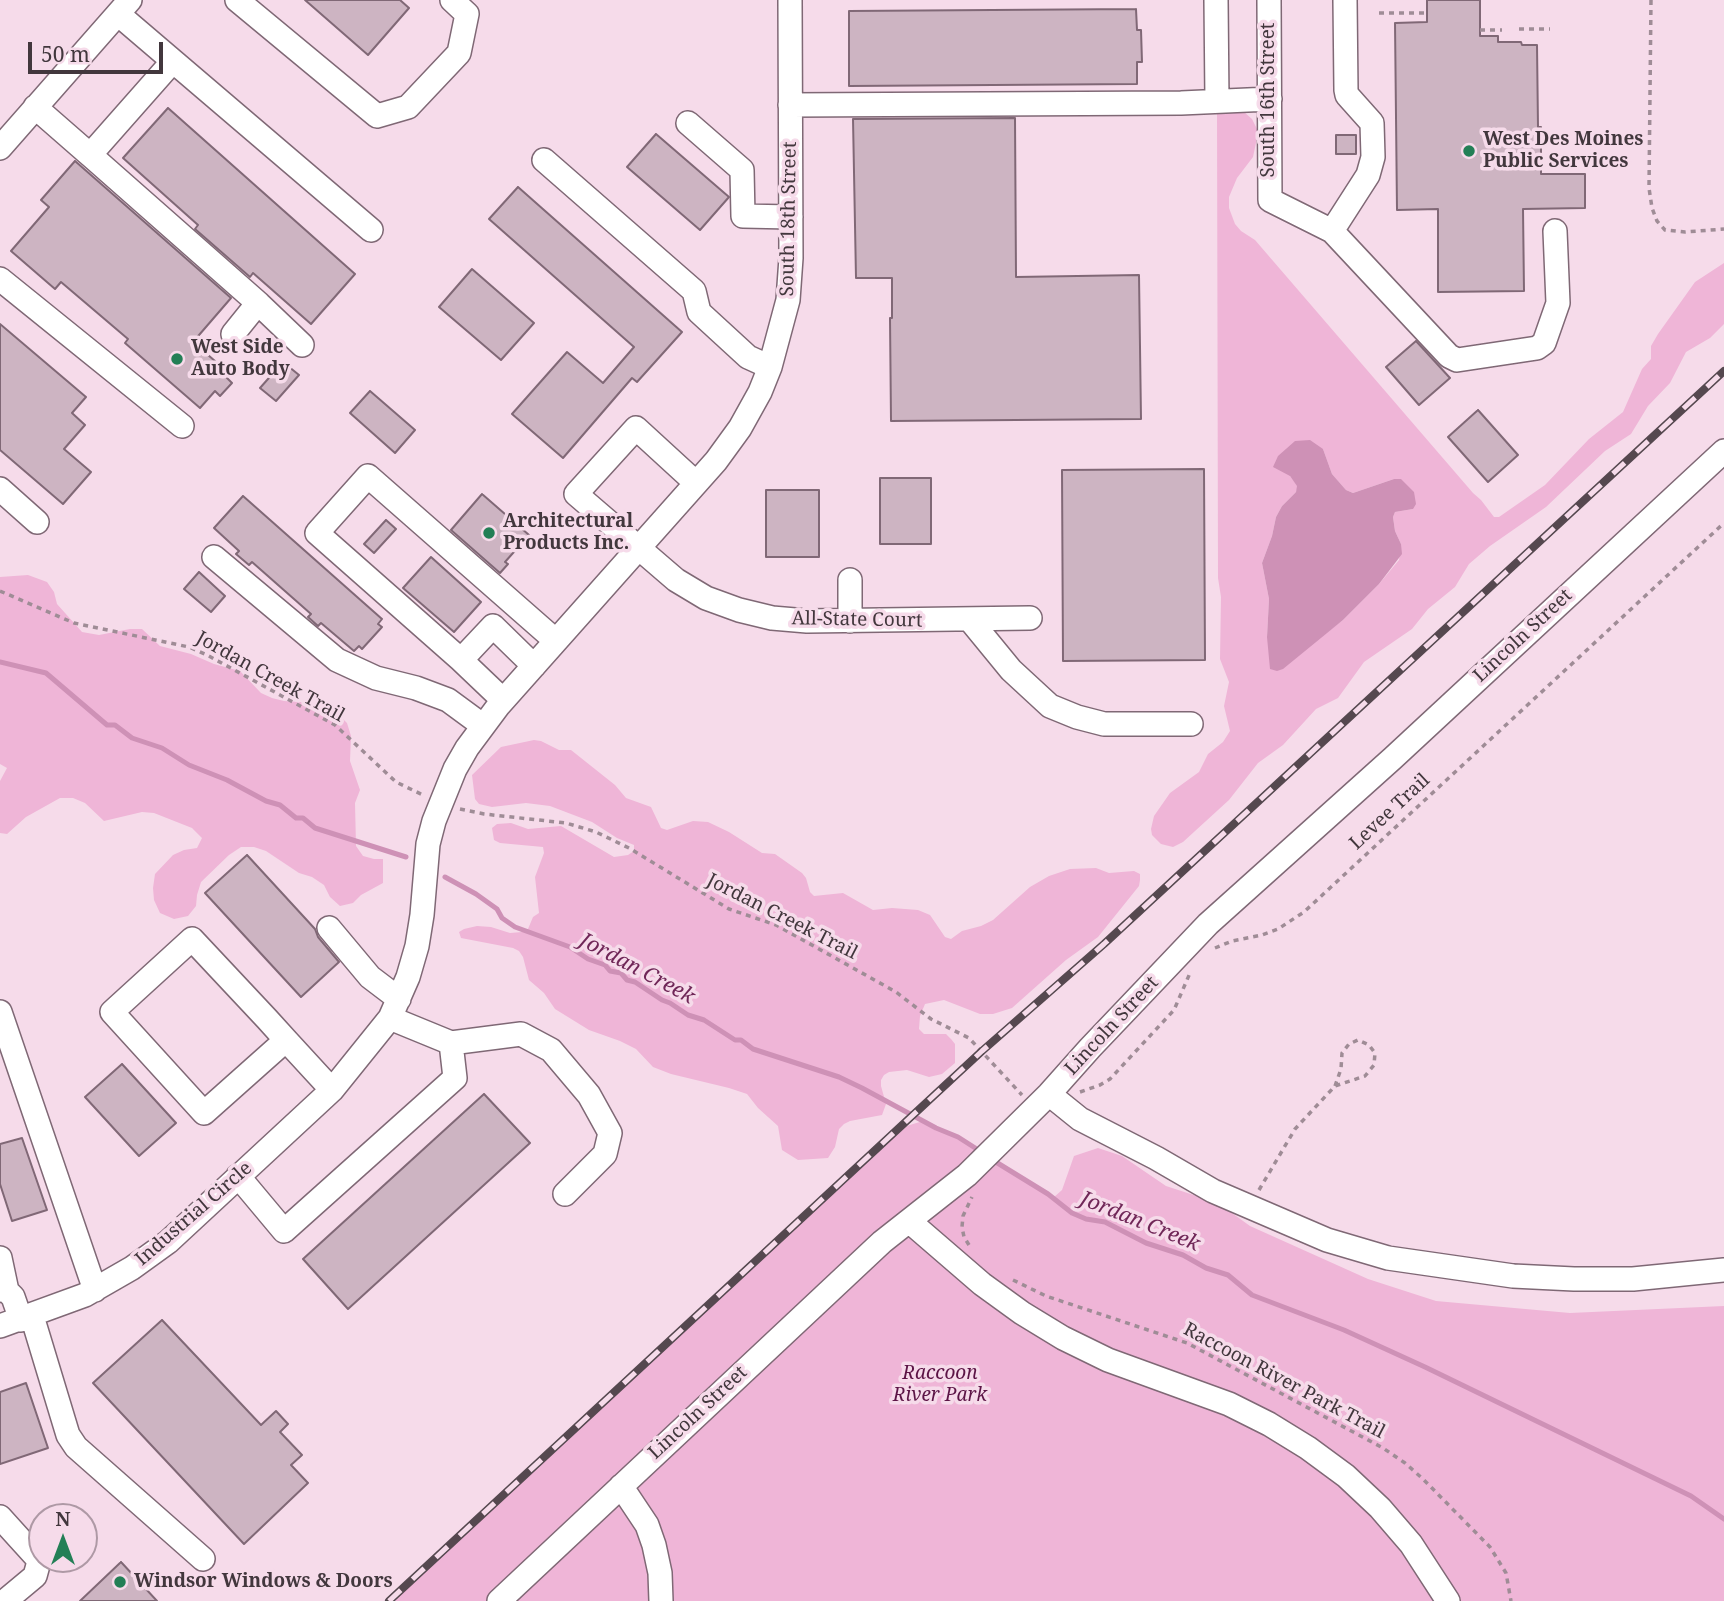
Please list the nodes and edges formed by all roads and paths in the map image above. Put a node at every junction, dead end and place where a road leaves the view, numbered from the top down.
1 (237, 0) edge
2 (452, 0) edge
3 (789, 0) edge
4 (1216, 0) edge
5 (1269, 0) edge
6 (1345, 0) edge
7 (1651, 0) edge
8 (124, 7) edge
9 (1379, 13) dead end
10 (1427, 13) dead end
11 (1519, 29) dead end
12 (1550, 29) dead end
13 (1480, 30) dead end
14 (1502, 30) dead end
15 (173, 61) junction
16 (1270, 99) junction
17 (1217, 101) junction
18 (790, 104) junction
19 (35, 107) junction
20 (688, 123) dead end
21 (2, 140) edge
22 (89, 154) junction
23 (544, 160) dead end
24 (791, 217) junction
25 (1724, 229) edge
26 (370, 230) dead end
27 (1332, 231) junction
28 (1555, 231) dead end
29 (0, 279) edge
30 (258, 303) junction
31 (233, 334) dead end
32 (302, 345) dead end
33 (770, 367) junction
34 (182, 426) dead end
35 (1724, 451) edge
36 (696, 483) junction
37 (0, 489) edge
38 (37, 522) dead end
39 (1724, 523) edge
40 (637, 548) junction
41 (214, 557) dead end
42 (850, 580) dead end
43 (0, 591) edge
44 (1030, 618) dead end
45 (970, 620) junction
46 (850, 621) junction
47 (556, 641) junction
48 (461, 660) junction
49 (527, 674) junction
50 (503, 700) junction
51 (1191, 724) dead end
52 (482, 725) junction
53 (429, 797) dead end
54 (453, 806) dead end
55 (329, 928) dead end
56 (1208, 953) dead end
57 (1195, 965) dead end
58 (394, 1008) junction
59 (0, 1012) edge
60 (286, 1040) junction
61 (451, 1042) junction
62 (1335, 1086) junction
63 (332, 1090) junction
64 (1073, 1097) dead end
65 (1038, 1098) junction
66 (238, 1177) junction
67 (974, 1182) junction
68 (565, 1194) dead end
69 (1248, 1207) junction
70 (909, 1221) junction
71 (973, 1250) dead end
72 (0, 1258) edge
73 (1724, 1270) edge
74 (1010, 1278) dead end
75 (4, 1290) edge
76 (95, 1290) junction
77 (18, 1321) edge
78 (621, 1486) junction
79 (0, 1517) edge
80 (203, 1559) dead end
81 (5, 1601) edge
82 (499, 1601) edge
83 (660, 1601) edge
84 (1448, 1601) edge
85 (1511, 1601) edge

1 - 2 street
3 - 18 street, South 18th Street
4 - 17 street
5 - 16 street, South 16th Street
6 - 27 street
7 - 25 path
8 - 15 street
8 - 19 street
9 - 10 path
11 - 12 path
13 - 14 path
15 - 22 street
15 - 26 street
16 - 17 street
16 - 27 street, South 16th Street
17 - 18 street
18 - 24 street, South 18th Street
19 - 21 street
19 - 22 street
20 - 24 street
22 - 30 street
23 - 33 street
24 - 33 street, South 18th Street
27 - 28 street
29 - 34 street
30 - 31 street
30 - 32 street
33 - 36 street, South 18th Street
35 - 65 street, Lincoln Street
36 - 40 street, South 18th Street
36 - 40 street, All-State Court
37 - 38 street
39 - 56 path, Levee Trail
40 - 46 street, All-State Court
40 - 47 street, South 18th Street
41 - 52 street
42 - 46 street
43 - 53 path, Jordan Creek Trail
44 - 45 street, All-State Court
45 - 46 street, All-State Court
45 - 51 street
47 - 48 street
47 - 49 street, South 18th Street
48 - 49 street
48 - 50 street
49 - 50 street, South 18th Street
50 - 52 street, South 18th Street
52 - 58 street, South 18th Street
54 - 65 path, Jordan Creek Trail
55 - 58 street
57 - 64 path
58 - 61 street
58 - 63 street, Industrial Circle
59 - 76 street
60 - 60 street
60 - 63 street
61 - 66 street
61 - 68 street
62 - 62 path
62 - 69 path
63 - 66 street, Industrial Circle
65 - 67 street, Lincoln Street
65 - 69 street
66 - 76 street, Industrial Circle
67 - 70 street, Lincoln Street
67 - 71 path
69 - 73 street
70 - 78 street, Lincoln Street
70 - 84 street
72 - 75 street
74 - 85 path, Raccoon River Park Trail
75 - 77 street
76 - 77 street, Industrial Circle
77 - 80 street
78 - 82 street, Lincoln Street
78 - 83 street
79 - 81 street

